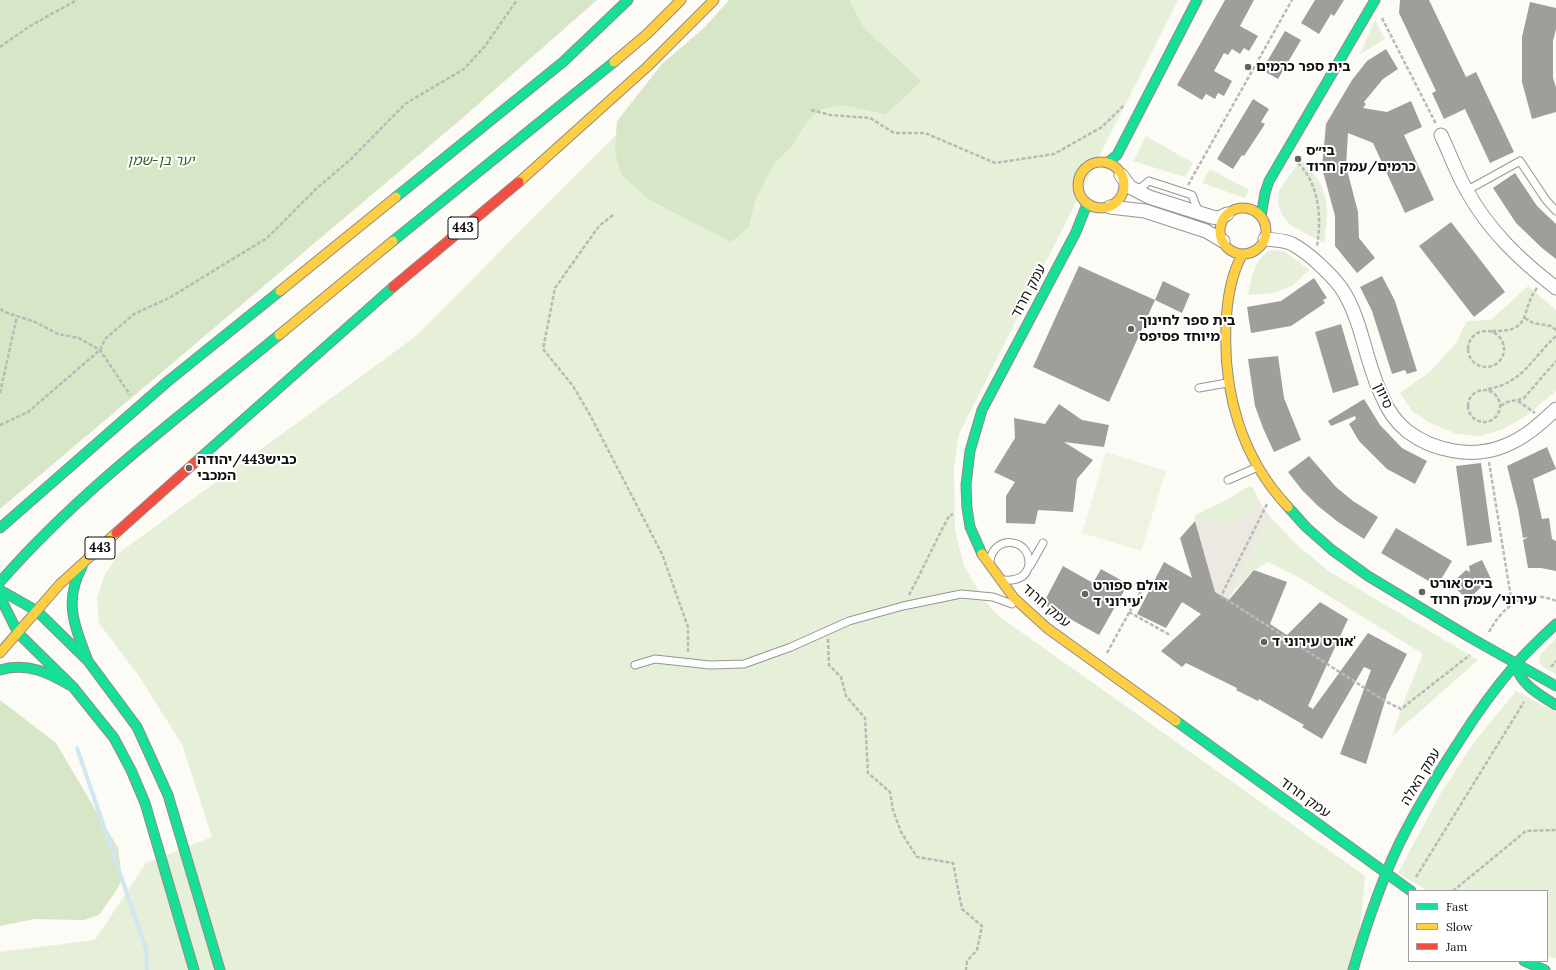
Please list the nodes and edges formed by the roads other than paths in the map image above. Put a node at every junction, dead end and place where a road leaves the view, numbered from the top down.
1 (628, 0) edge
2 (681, 0) edge
3 (714, 0) edge
4 (1197, 0) edge
5 (1375, 1) edge
6 (1441, 135) road end
7 (1107, 163) junction
8 (1121, 175) junction
9 (1137, 191) junction
10 (1466, 191) junction
11 (1087, 204) junction
12 (1110, 207) junction
13 (1556, 211) edge
14 (1199, 213) junction
15 (1227, 214) junction
16 (1261, 216) junction
17 (1265, 239) junction
18 (1223, 241) junction
19 (1249, 253) junction
20 (1556, 288) edge
21 (1228, 383) junction
22 (1199, 388) dead end
23 (1556, 409) edge
24 (1258, 467) junction
25 (1228, 480) dead end
26 (0, 528) edge
27 (1044, 543) dead end
28 (91, 555) junction
29 (989, 566) junction
30 (1029, 568) junction
31 (996, 576) junction
32 (0, 582) edge
33 (0, 590) edge
34 (0, 597) edge
35 (1024, 608) junction
36 (37, 611) junction
37 (1556, 624) edge
38 (18, 633) junction
39 (0, 654) edge
40 (88, 661) junction
41 (1515, 664) junction
42 (635, 665) dead end
43 (0, 670) edge
44 (1556, 686) edge
45 (73, 687) junction
46 (1556, 705) edge
47 (1386, 874) junction
48 (1410, 890) edge
49 (1526, 962) edge
50 (194, 970) edge
51 (220, 970) edge
52 (1353, 970) edge
53 (1545, 970) edge

1 - 26 main road
2 - 32 main road, 443
3 - 28 main road, 443
4 - 7 main road
5 - 16 main road
6 - 10 street
7 - 8 main road
7 - 11 main road
8 - 9 street
8 - 12 main road
9 - 14 street
9 - 14 lane
10 - 13 lane
10 - 20 street
11 - 12 main road
11 - 29 main road, עמק חרוד
12 - 18 street
14 - 15 street
15 - 16 main road
15 - 18 main road
16 - 17 main road
17 - 19 main road
17 - 23 street, סיוון
18 - 19 main road
19 - 21 main road
21 - 22 lane
21 - 24 main road
24 - 25 lane
24 - 41 main road
27 - 30 lane
28 - 36 main road, 443
28 - 40 main road
29 - 30 lane
29 - 31 main road, עמק חרוד
30 - 31 lane
31 - 35 main road, עמק חרוד
33 - 36 main road
34 - 38 main road
35 - 42 lane
35 - 47 main road, עמק חרוד
36 - 38 main road, 443
36 - 40 main road
37 - 41 main road, עמק האלה
38 - 39 main road, 443
38 - 45 main road
40 - 51 main road
41 - 44 main road
41 - 46 main road
41 - 47 main road, עמק האלה
43 - 45 main road
45 - 50 main road
47 - 48 main road, עמק חרוד
47 - 52 main road, עמק האלה
49 - 53 main road

